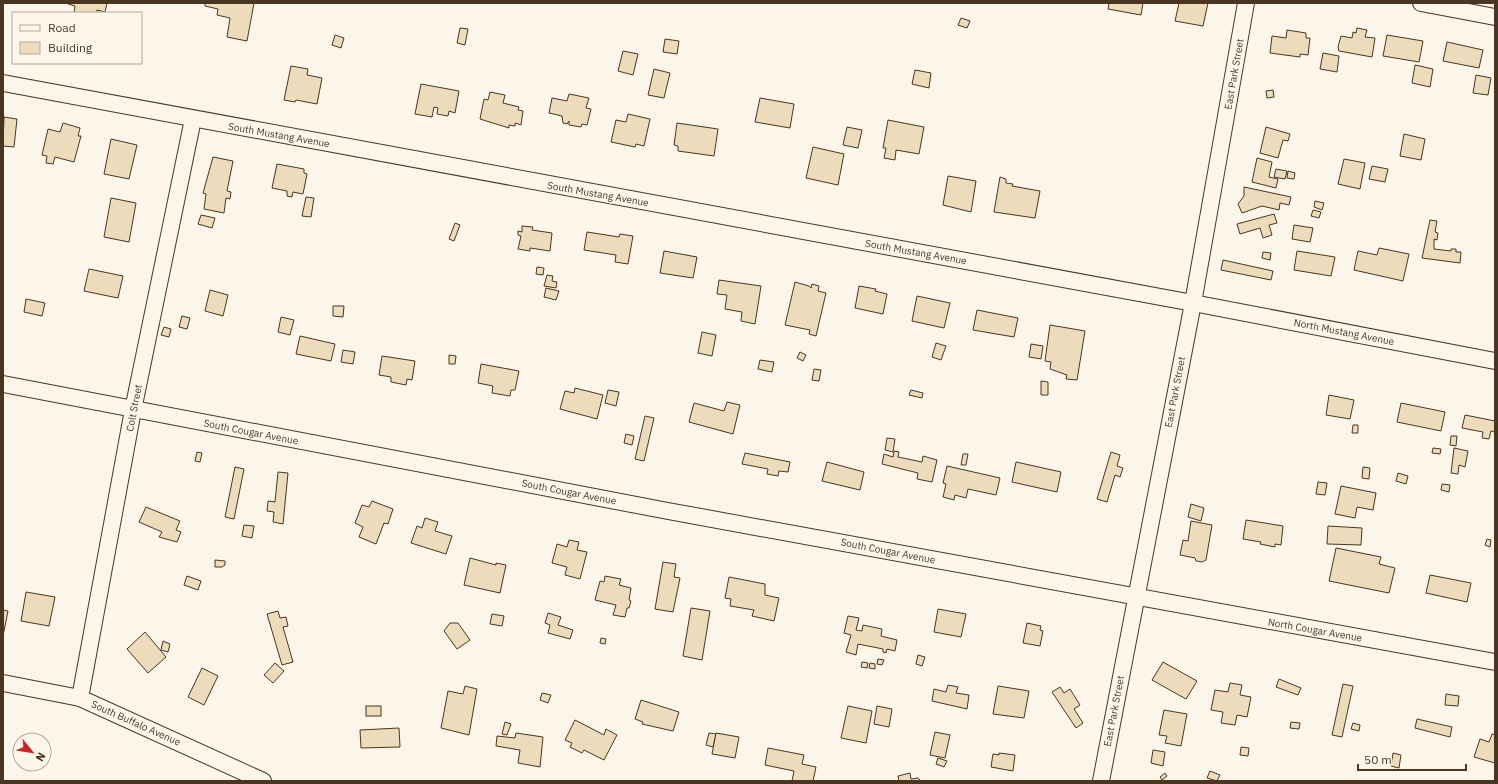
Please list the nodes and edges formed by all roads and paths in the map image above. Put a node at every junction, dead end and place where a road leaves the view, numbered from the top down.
1 (1246, 3) edge
2 (1421, 3) edge
3 (1495, 17) edge
4 (3, 83) edge
5 (193, 119) junction
6 (1193, 303) junction
7 (1495, 361) edge
8 (3, 384) edge
9 (133, 410) junction
10 (1136, 598) junction
11 (1495, 662) edge
12 (3, 682) edge
13 (80, 698) junction
14 (263, 781) edge
15 (1101, 781) edge

1 - 6 street, East Park Street
2 - 3 street
4 - 5 street, South Mustang Avenue
5 - 6 street, South Mustang Avenue
5 - 9 street, Colt Street
6 - 7 street, North Mustang Avenue
6 - 10 street, East Park Street
8 - 9 street, South Cougar Avenue
9 - 10 street, South Cougar Avenue
9 - 13 street, Colt Street
10 - 11 street, North Cougar Avenue
10 - 15 street, East Park Street
12 - 13 street, South Buffalo Avenue
13 - 14 street, South Buffalo Avenue

